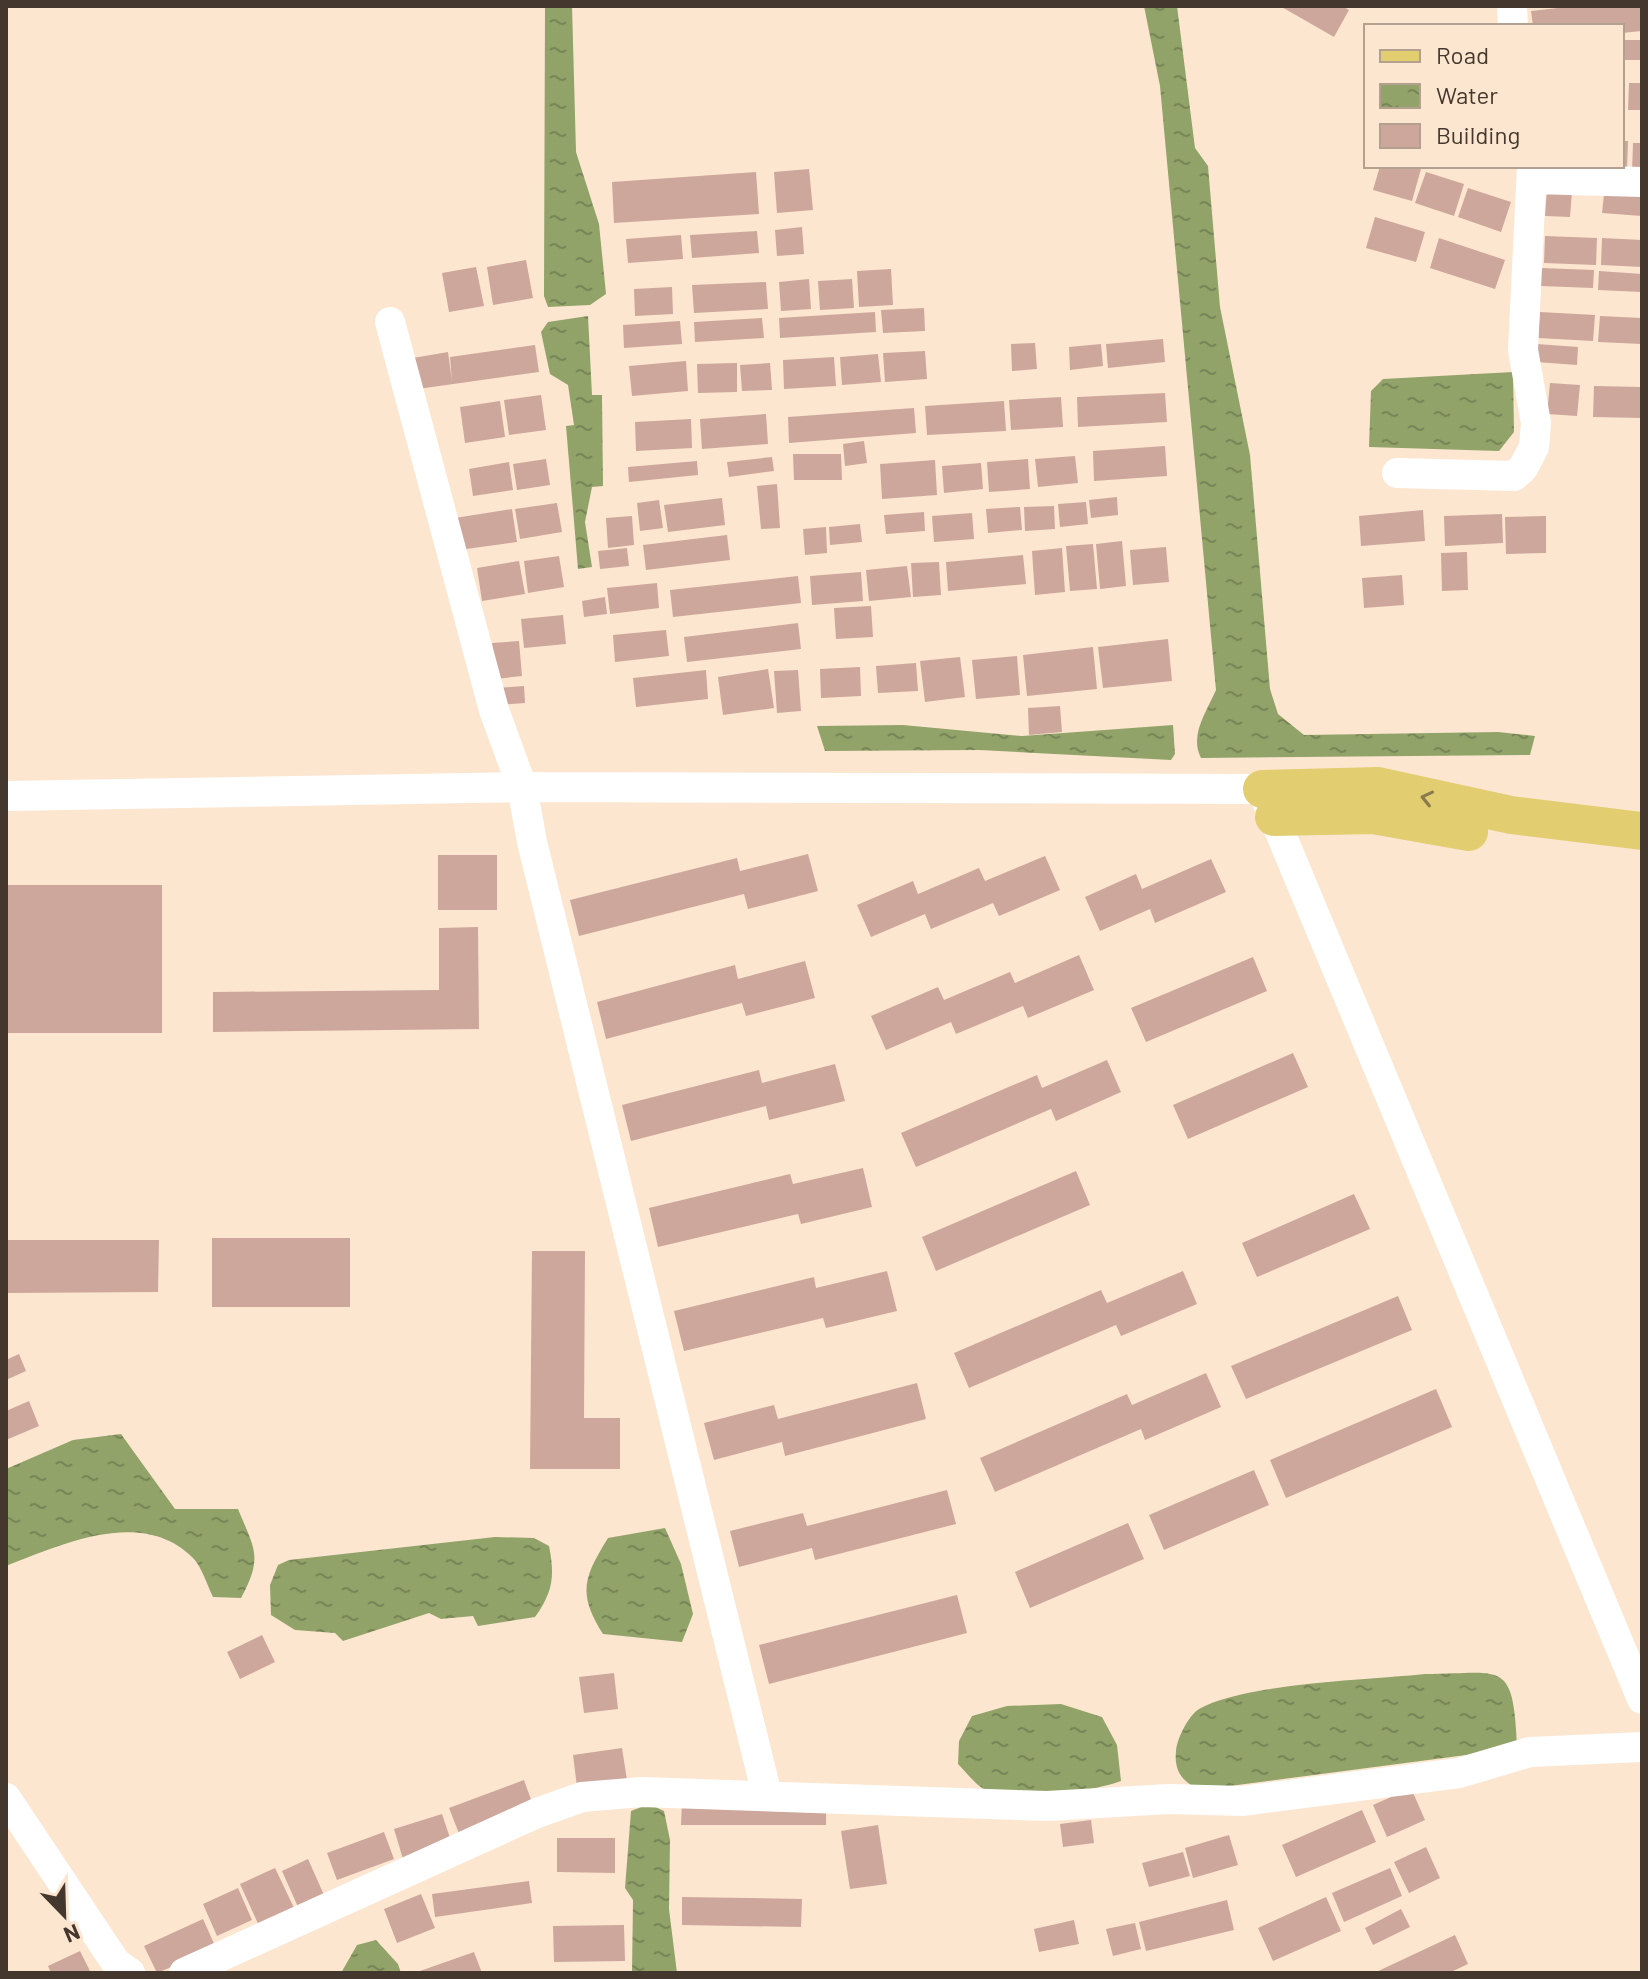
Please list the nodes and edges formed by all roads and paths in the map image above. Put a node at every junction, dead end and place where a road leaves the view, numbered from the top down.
1 (1533, 172) edge
2 (1642, 182) edge
3 (390, 322) dead end
4 (1397, 473) dead end
5 (522, 787) junction
6 (6, 796) edge
7 (1268, 803) junction
8 (1642, 831) edge
9 (1642, 853) edge
10 (1642, 1699) edge
11 (1642, 1747) edge
12 (767, 1795) junction
13 (6, 1798) edge
14 (130, 1973) edge
15 (184, 1973) edge

1 - 2 street
1 - 4 street
3 - 5 street
5 - 6 street
5 - 7 street
5 - 12 street
8 -> 7 main road
7 - 9 main road
7 - 10 street
11 - 12 street
12 - 15 street
13 - 14 street

